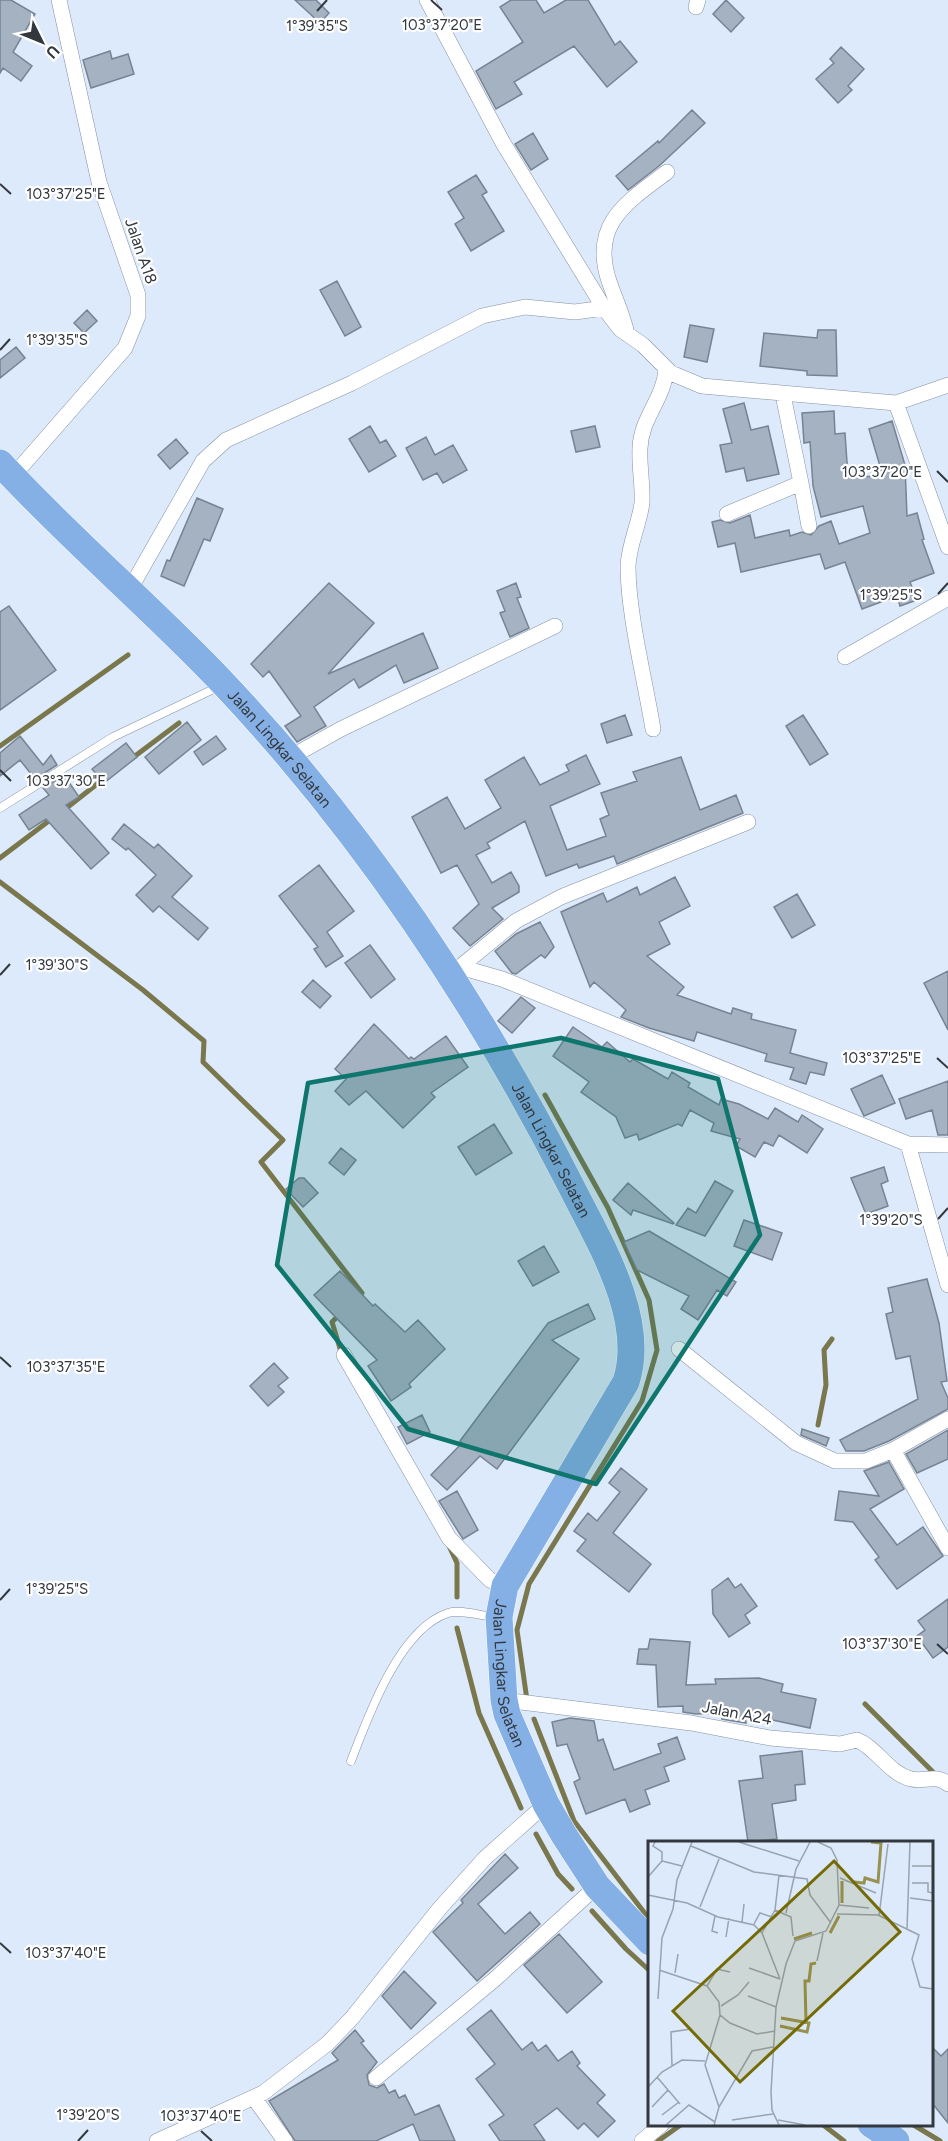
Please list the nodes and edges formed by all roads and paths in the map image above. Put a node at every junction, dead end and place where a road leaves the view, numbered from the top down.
1 (59, 0) edge
2 (427, 0) edge
3 (667, 172) dead end
4 (604, 308) junction
5 (627, 334) junction
6 (666, 368) junction
7 (948, 385) edge
8 (783, 395) junction
9 (896, 403) junction
10 (6, 470) edge
11 (801, 483) junction
12 (727, 514) dead end
13 (808, 526) dead end
14 (948, 547) edge
15 (130, 589) junction
16 (948, 598) edge
17 (555, 626) dead end
18 (845, 657) dead end
19 (224, 684) junction
20 (653, 729) dead end
21 (289, 758) junction
22 (0, 808) edge
23 (748, 822) dead end
24 (454, 971) junction
25 (908, 1144) junction
26 (948, 1145) edge
27 (948, 1285) edge
28 (678, 1349) dead end
29 (344, 1355) dead end
30 (948, 1419) edge
31 (892, 1450) junction
32 (948, 1548) edge
33 (505, 1586) junction
34 (499, 1617) junction
35 (504, 1700) junction
36 (351, 1761) dead end
37 (948, 1784) edge
38 (546, 1804) junction
39 (597, 1886) junction
40 (648, 1940) edge
41 (376, 2078) dead end
42 (254, 2098) junction
43 (660, 2126) edge
44 (874, 2126) edge
45 (157, 2141) edge
46 (285, 2141) edge
47 (642, 2141) edge
48 (896, 2141) edge

1 - 10 street, Jalan A18
2 - 4 street
3 - 5 street
4 - 5 street
4 - 15 street
5 - 6 street
6 - 8 street
6 - 20 street
7 - 9 street
8 - 9 street
8 - 11 street
9 - 14 street
10 - 15 highway, Jalan Lingkar Selatan
11 - 12 street
11 - 13 street
15 - 19 highway, Jalan Lingkar Selatan
16 - 18 street
17 - 21 street
19 - 21 highway, Jalan Lingkar Selatan
19 - 22 lane
21 - 24 highway, Jalan Lingkar Selatan
23 - 24 street
24 - 25 street
24 - 33 highway, Jalan Lingkar Selatan
25 - 26 street
25 - 27 street
28 - 31 street
29 - 33 street
30 - 31 street
31 - 32 street
33 - 34 highway, Jalan Lingkar Selatan
34 - 35 highway, Jalan Lingkar Selatan
34 - 36 lane
35 - 37 street, Jalan A24
35 - 38 highway, Jalan Lingkar Selatan
38 - 39 highway, Jalan Lingkar Selatan
38 - 42 street
39 - 40 highway, Jalan Lingkar Selatan
39 - 41 street
42 - 45 street
42 - 46 street
43 - 47 street
44 - 48 highway

